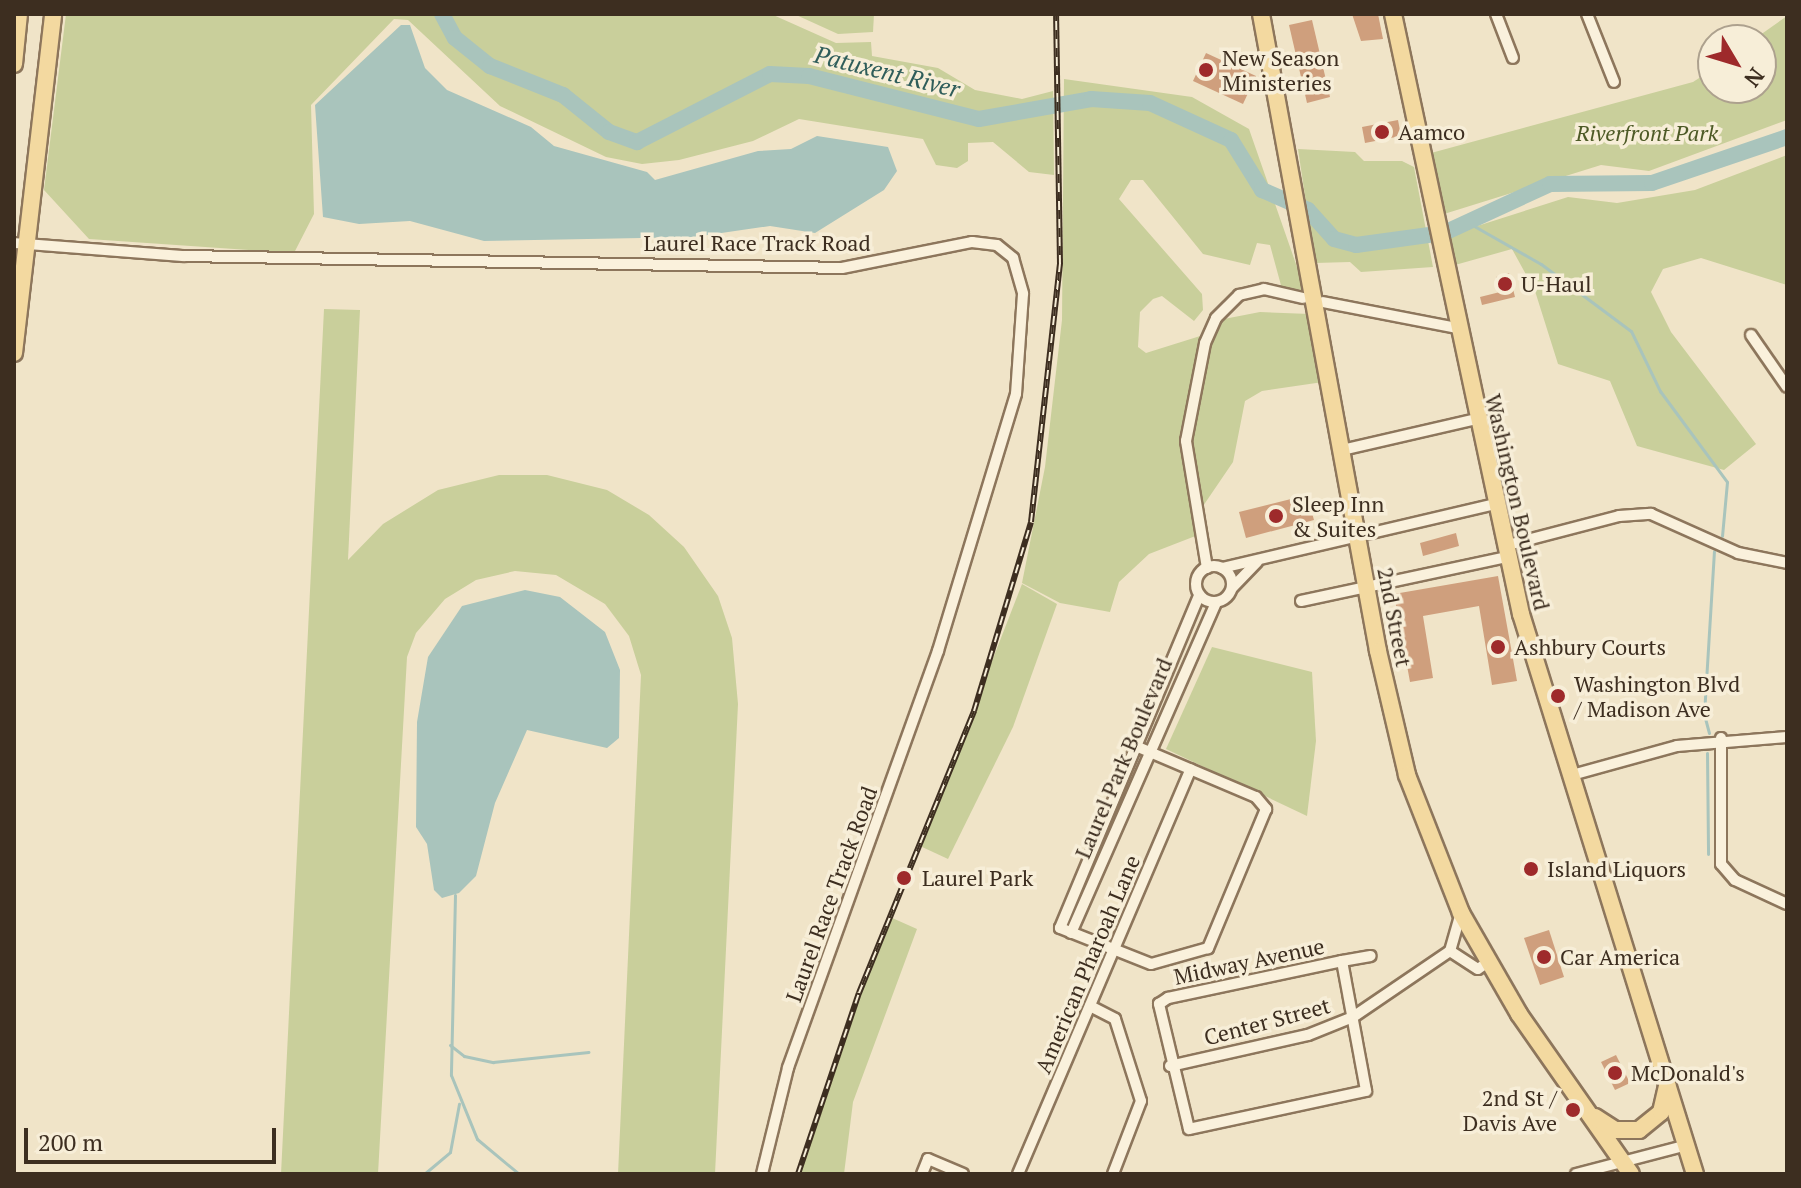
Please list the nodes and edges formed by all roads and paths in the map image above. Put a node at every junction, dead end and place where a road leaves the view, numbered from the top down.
1 (19, 14) edge
2 (53, 14) edge
3 (1261, 14) edge
4 (1393, 14) edge
5 (1496, 14) edge
6 (1587, 14) edge
7 (1513, 58) dead end
8 (14, 64) edge
9 (1614, 82) dead end
10 (20, 243) edge
11 (1303, 298) dead end
12 (1323, 302) dead end
13 (1457, 328) junction
14 (1751, 335) dead end
15 (14, 353) edge
16 (1787, 387) edge
17 (1476, 419) junction
18 (1342, 450) junction
19 (1494, 504) junction
20 (1357, 537) junction
21 (1506, 552) junction
22 (1258, 561) junction
23 (1787, 563) edge
24 (1207, 568) junction
25 (1222, 568) junction
26 (1366, 586) junction
27 (1231, 588) junction
28 (1199, 595) junction
29 (1301, 601) dead end
30 (1216, 602) junction
31 (1787, 737) edge
32 (1721, 738) junction
33 (1143, 749) junction
34 (1191, 769) junction
35 (1572, 775) junction
36 (1787, 889) edge
37 (1782, 902) edge
38 (1461, 913) junction
39 (1071, 933) junction
40 (1450, 951) junction
41 (1114, 952) junction
42 (1371, 956) dead end
43 (1342, 961) junction
44 (1488, 962) junction
45 (1090, 1006) junction
46 (1353, 1017) junction
47 (1170, 1066) junction
48 (1668, 1076) junction
49 (1584, 1108) junction
50 (1687, 1145) junction
51 (1626, 1168) edge
52 (762, 1174) edge
53 (922, 1174) edge
54 (963, 1174) edge
55 (1018, 1174) edge
56 (1113, 1174) edge
57 (1576, 1174) edge
58 (1695, 1174) edge

1 - 8 main road
2 - 10 main road
3 - 18 main road, 2nd Street
4 - 13 main road, Washington Boulevard
5 - 7 street
6 - 9 street
10 - 15 main road
10 - 52 street, Laurel Race Track Road
11 - 24 street
12 - 13 street
13 - 17 main road, Washington Boulevard
14 - 16 street
17 - 18 street
17 - 19 main road, Washington Boulevard
18 - 20 main road, 2nd Street
19 - 20 street
19 - 21 main road, Washington Boulevard
20 - 22 street
20 - 26 main road, 2nd Street
21 - 23 street
21 - 26 street
21 - 35 main road, Washington Boulevard
22 - 25 street
22 - 27 street, Laurel Park Boulevard
24 - 25 street
24 - 28 street, Laurel Park Boulevard
25 - 27 street
26 - 29 street
26 - 38 main road, 2nd Street
27 - 30 street, Laurel Park Boulevard
28 - 30 street
28 - 33 street, Laurel Park Boulevard
30 - 33 street, Laurel Park Boulevard
31 - 32 street
32 - 35 street
32 - 37 street
33 - 34 street
33 - 39 street, Laurel Park Boulevard
33 - 39 street, Laurel Park Boulevard
34 - 41 street, American Pharoah Lane
34 - 41 street
35 - 48 main road, Washington Boulevard
36 - 37 street
38 - 40 street
38 - 44 main road, 2nd Street
39 - 41 street
40 - 44 street
40 - 46 street, Center Street
41 - 45 street, American Pharoah Lane
42 - 43 street, Midway Avenue
43 - 46 street
43 - 47 street, Midway Avenue
44 - 49 main road, 2nd Street
45 - 55 street, American Pharoah Lane
45 - 56 street
46 - 47 street, Center Street
46 - 47 street, Midway Avenue
48 - 49 main road
48 - 50 main road, Washington Boulevard
49 - 51 main road, 2nd Street
50 - 51 street
50 - 58 main road, Washington Boulevard
51 - 57 street
53 - 54 street

